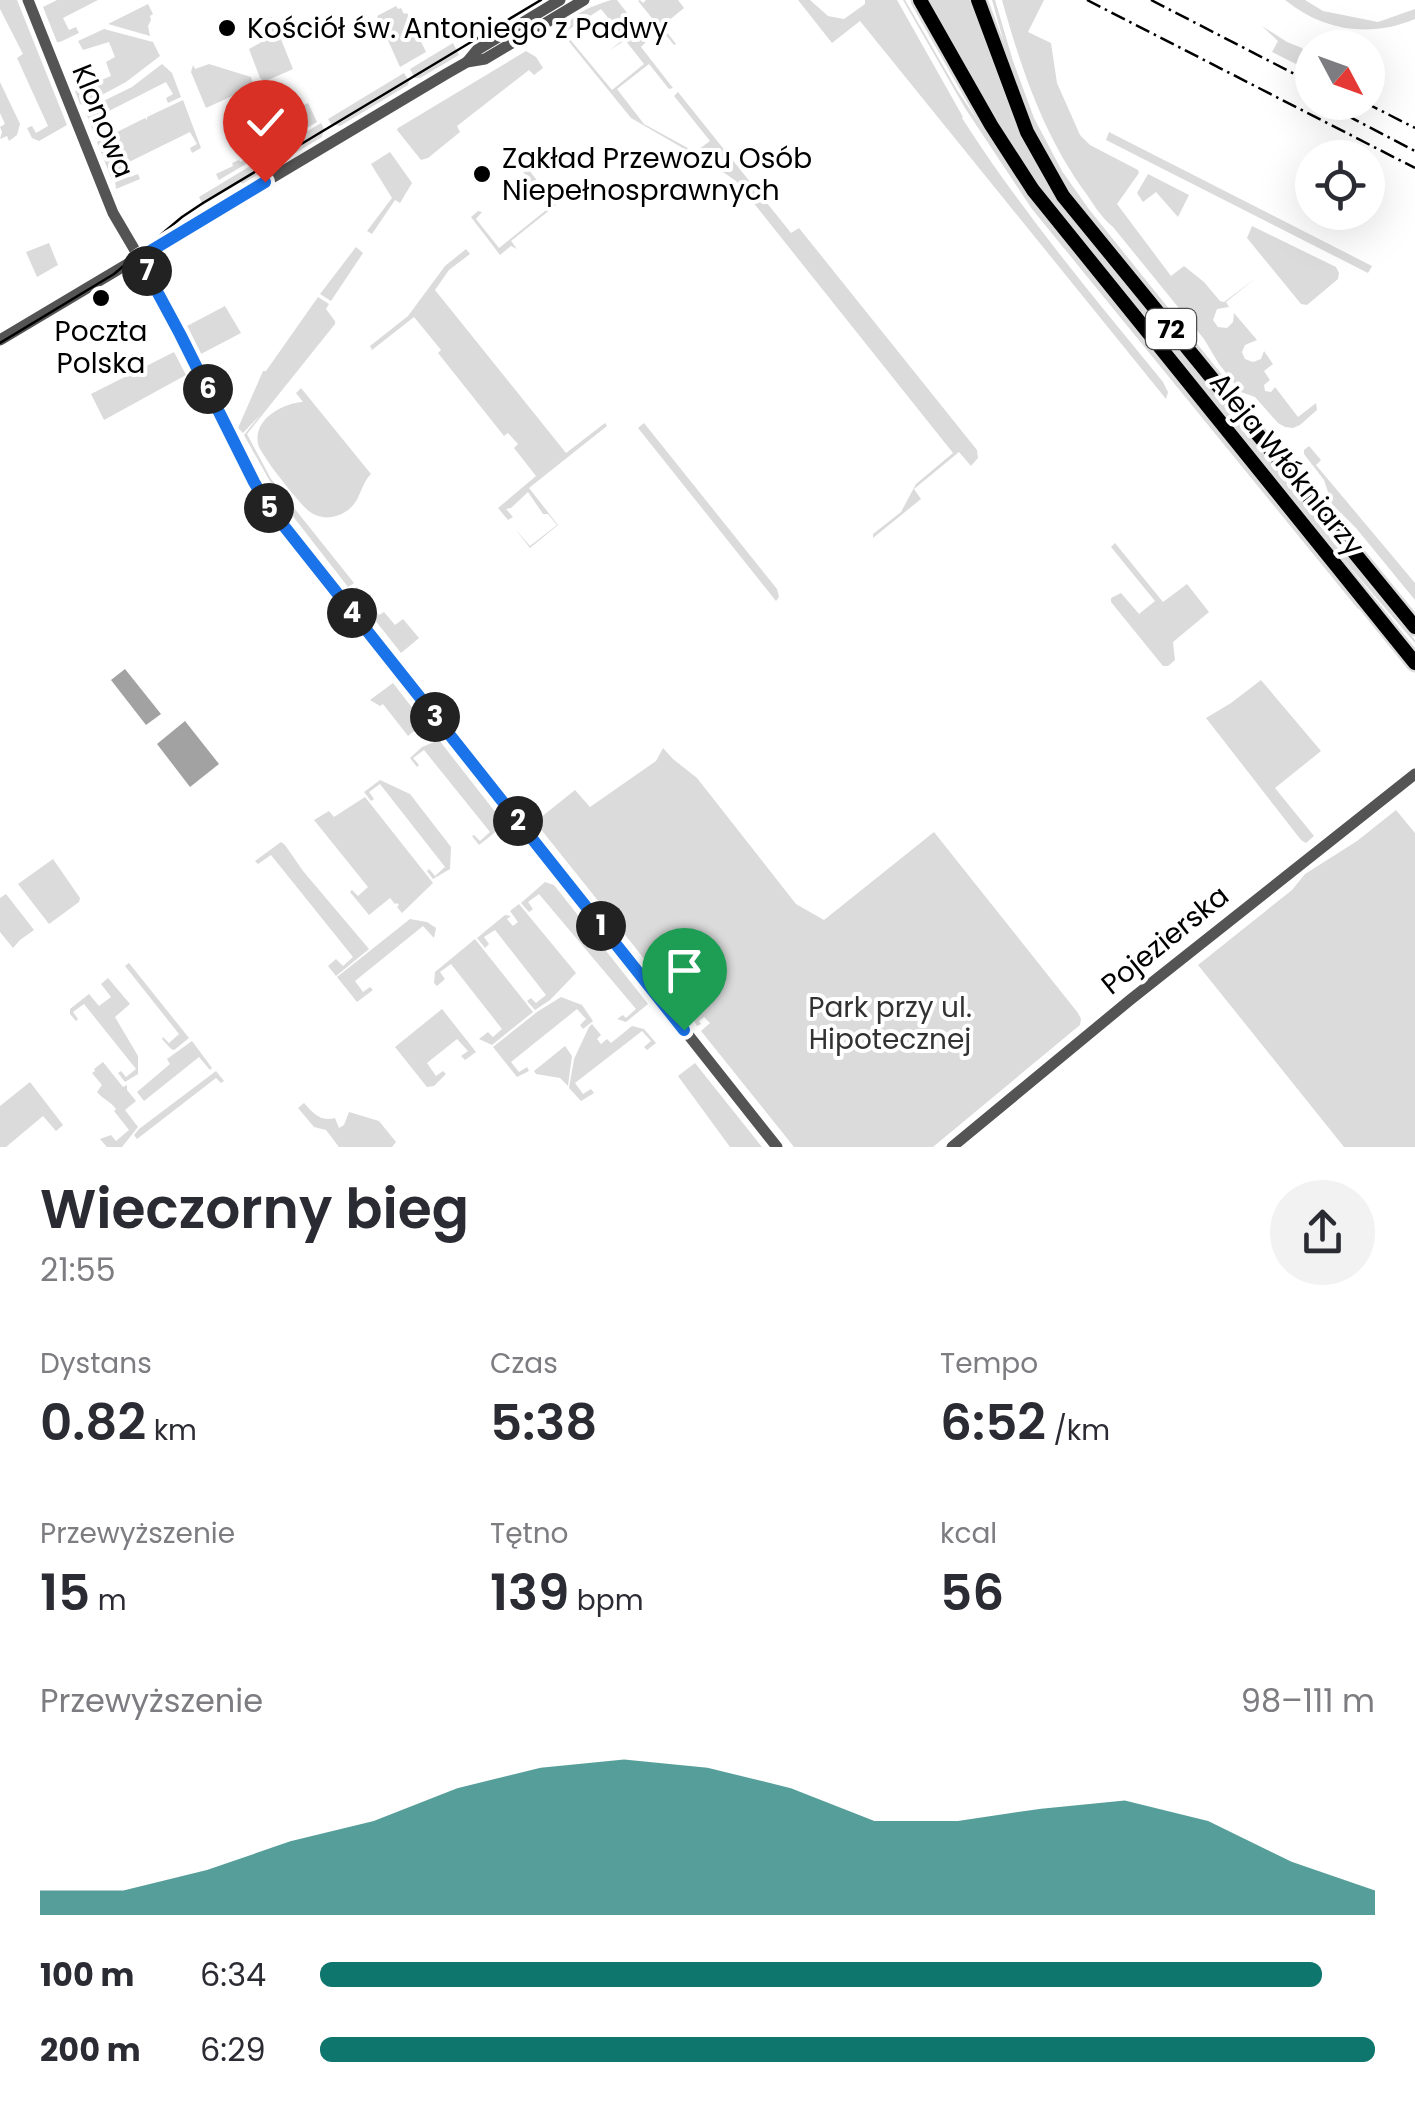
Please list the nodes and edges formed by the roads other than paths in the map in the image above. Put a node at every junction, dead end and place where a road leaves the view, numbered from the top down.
1 (28, 0) edge
2 (560, 0) edge
3 (584, 0) edge
4 (920, 0) edge
5 (978, 0) edge
6 (467, 62) junction
7 (139, 258) junction
8 (0, 340) edge
9 (1415, 627) edge
10 (1415, 663) edge
11 (1414, 771) edge
12 (777, 1147) edge
13 (952, 1147) edge

1 - 7 street, Klonowa
2 - 6 street
3 - 6 street
4 - 10 main road, Aleja Włókniarzy / 72
5 - 9 main road, Aleja Włókniarzy / 72
6 - 7 street
7 - 8 street
7 - 12 street, Klonowa
11 - 13 street, Pojezierska

